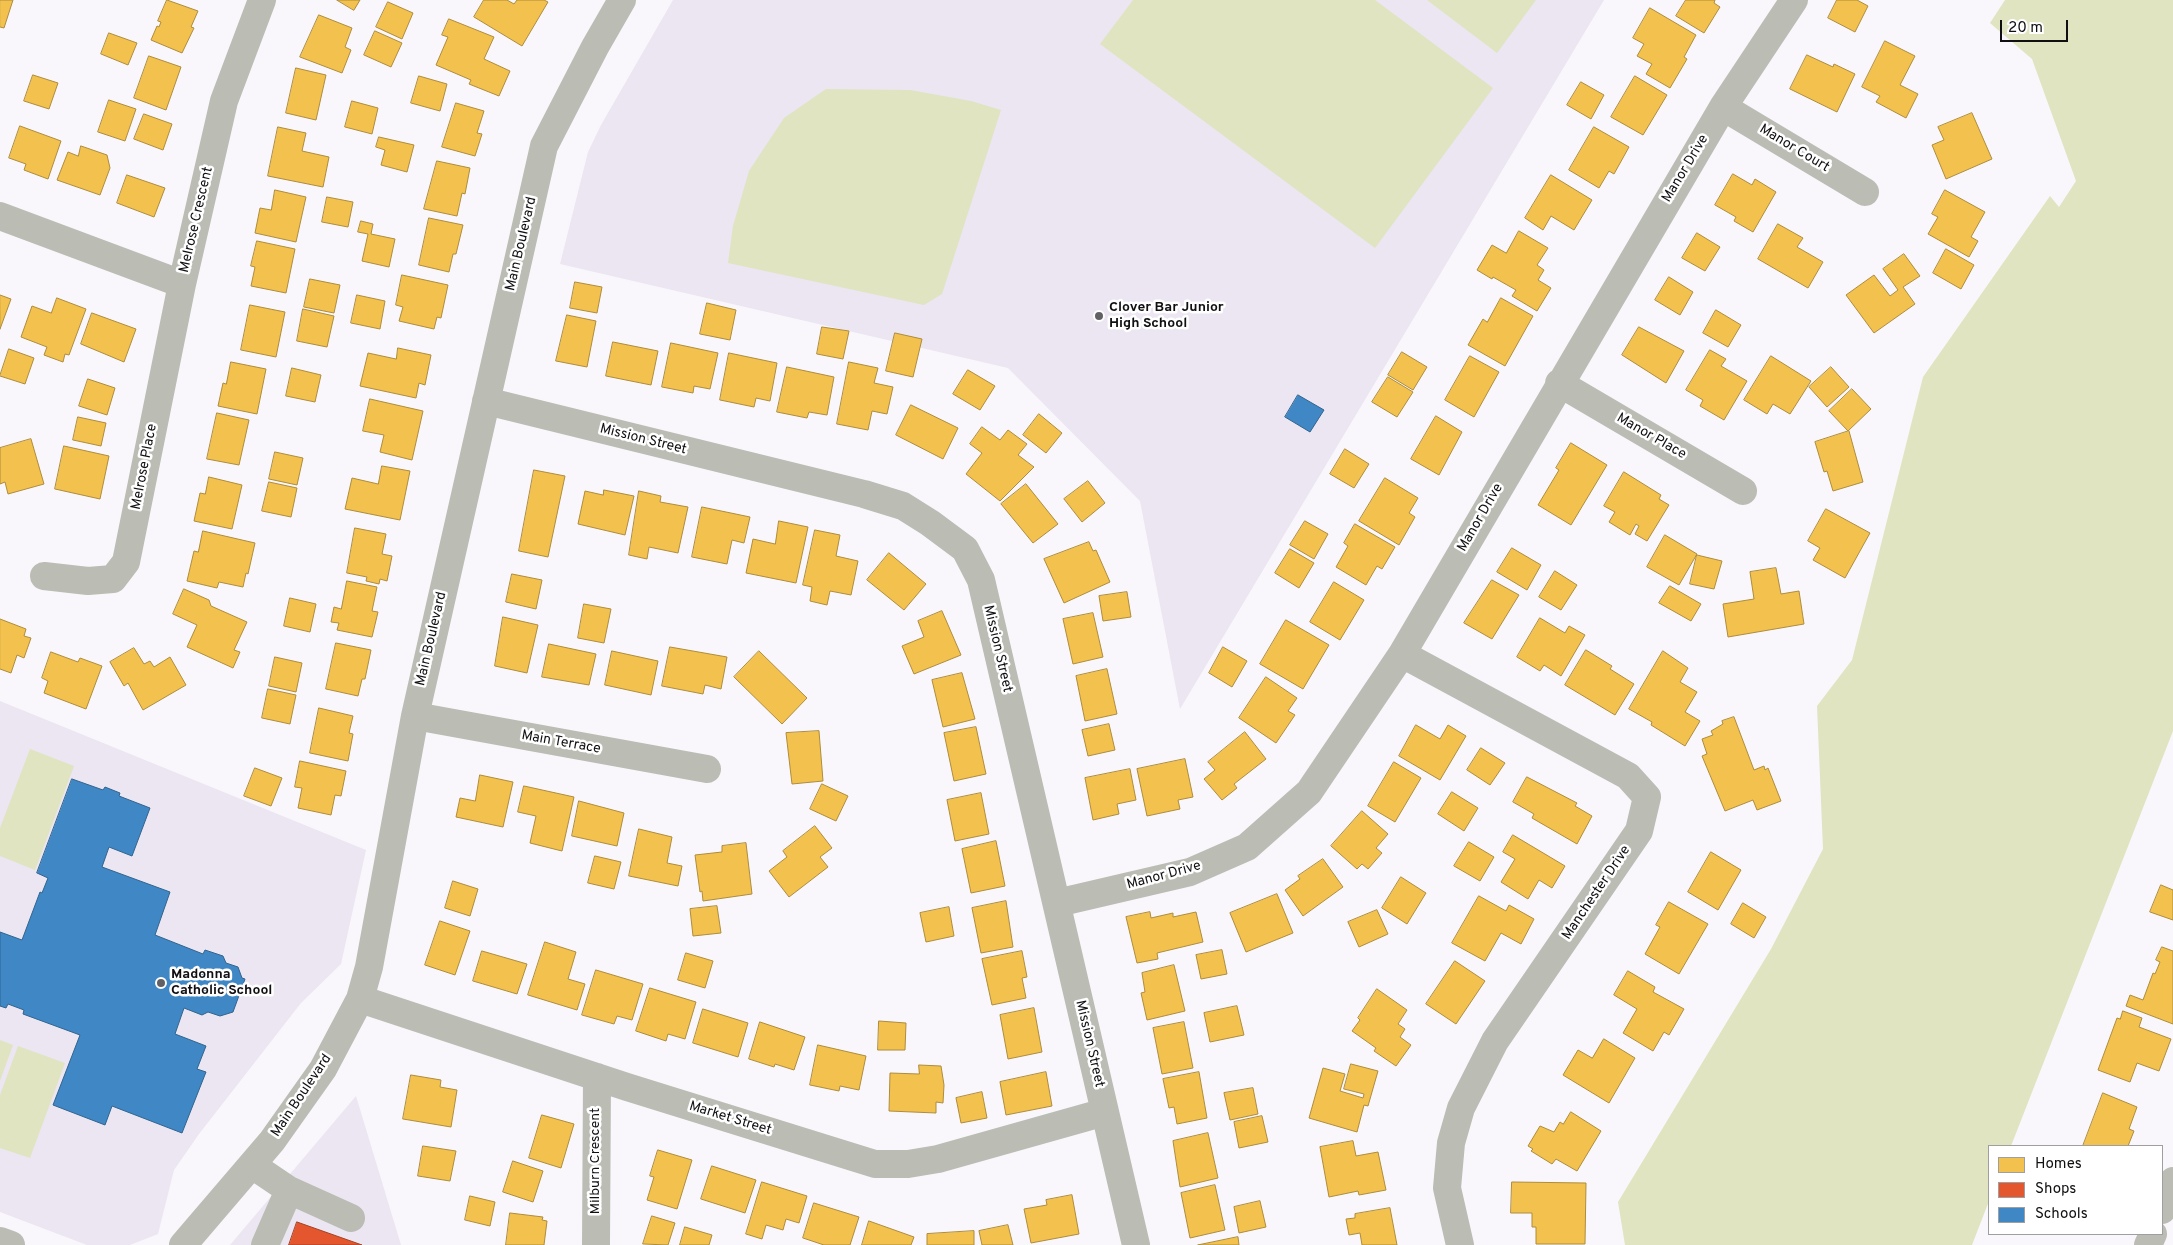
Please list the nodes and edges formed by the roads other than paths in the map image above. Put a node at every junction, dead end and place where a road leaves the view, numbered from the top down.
1 (262, 0) edge
2 (622, 0) edge
3 (1794, 0) edge
4 (1723, 107) junction
5 (1865, 192) dead end
6 (0, 216) edge
7 (182, 284) junction
8 (1559, 384) junction
9 (486, 401) junction
10 (1743, 492) dead end
11 (44, 576) dead end
12 (1402, 654) junction
13 (414, 716) junction
14 (707, 769) dead end
15 (1056, 903) junction
16 (360, 999) junction
17 (597, 1077) junction
18 (1105, 1112) junction
19 (252, 1164) junction
20 (2173, 1181) edge
21 (289, 1190) junction
22 (2163, 1207) edge
23 (351, 1218) dead end
24 (0, 1241) edge
25 (11, 1245) edge
26 (183, 1245) edge
27 (265, 1245) edge
28 (596, 1245) edge
29 (1136, 1245) edge
30 (1460, 1245) edge

1 - 7 street, Melrose Crescent
2 - 9 street, Main Boulevard
3 - 4 street, Manor Drive
4 - 5 street, Manor Court
4 - 8 street, Manor Drive
6 - 7 street, Melrose Crescent
7 - 11 street, Melrose Place
8 - 10 street, Manor Place
8 - 12 street, Manor Drive
9 - 13 street, Main Boulevard
9 - 15 street, Mission Street
12 - 15 street, Manor Drive
12 - 30 street, Manchester Drive
13 - 14 street, Main Terrace
13 - 16 street, Main Boulevard
15 - 18 street, Mission Street
16 - 17 street, Market Street
16 - 19 street, Main Boulevard
17 - 18 street, Market Street
17 - 28 street, Milburn Crescent
18 - 29 street, Mission Street
19 - 21 street
19 - 26 street, Main Boulevard
20 - 22 street
21 - 23 street
21 - 27 street
24 - 25 street

